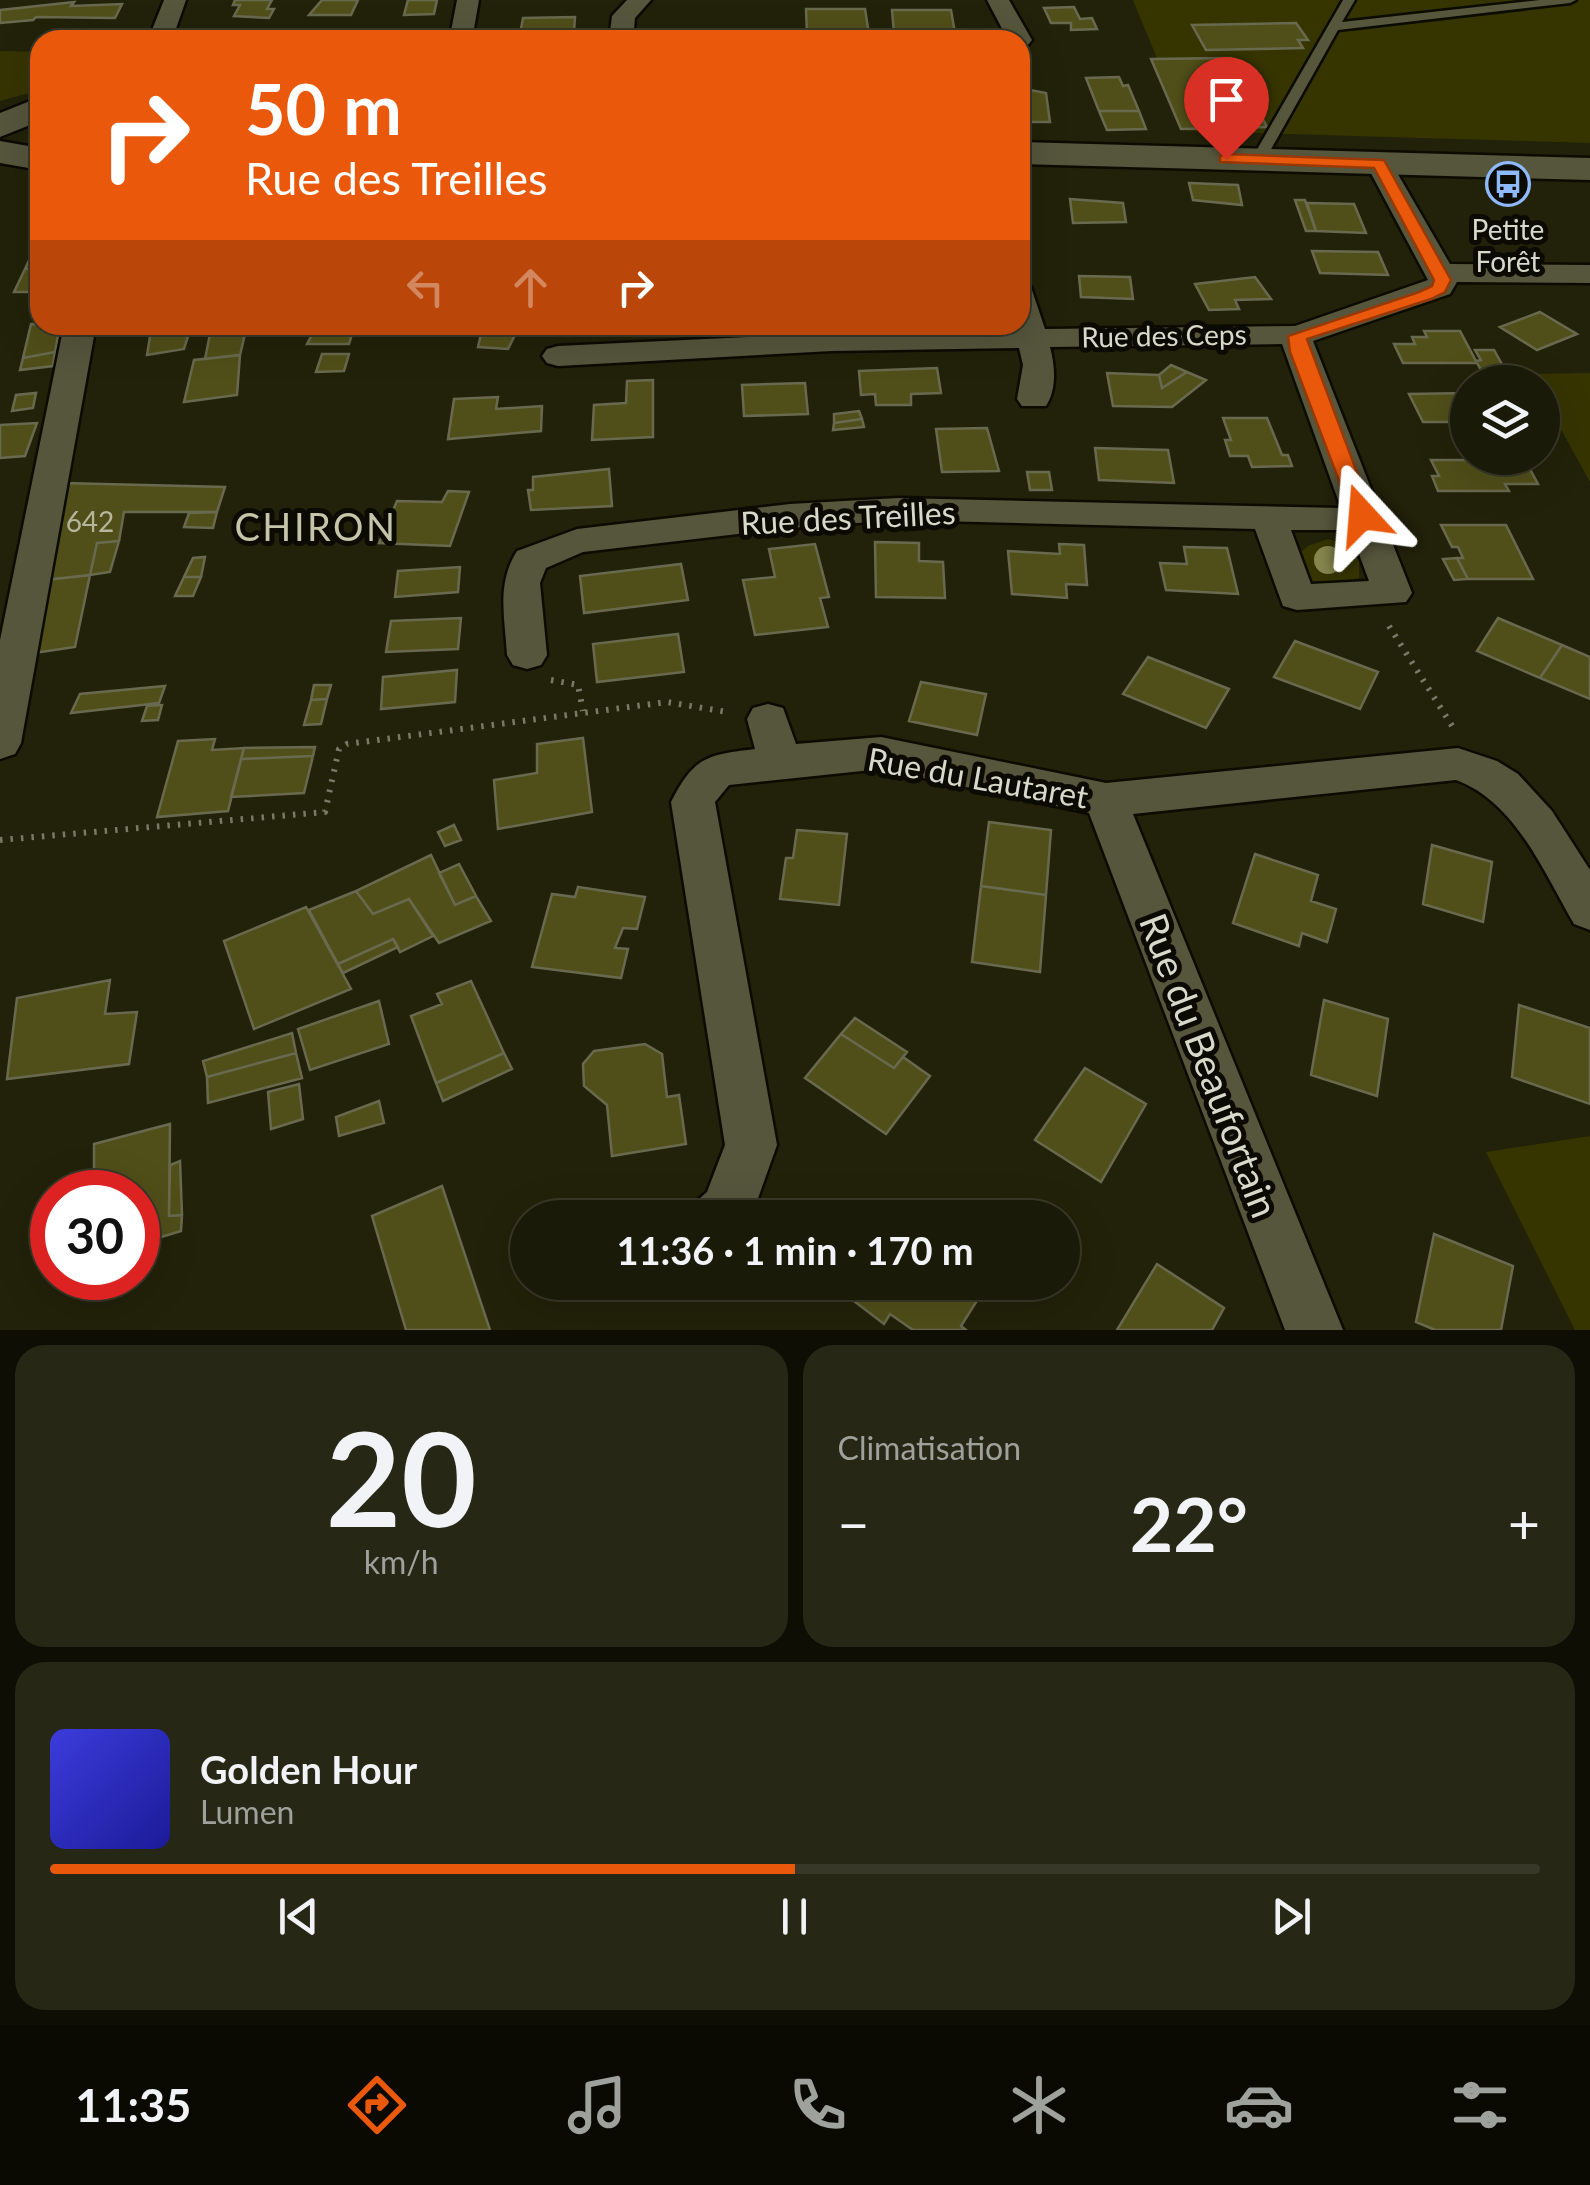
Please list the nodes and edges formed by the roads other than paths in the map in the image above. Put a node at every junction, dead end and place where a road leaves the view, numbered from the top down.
1 (175, 0) edge
2 (468, 0) edge
3 (640, 0) edge
4 (998, 0) edge
5 (1348, 0) edge
6 (1570, 0) edge
7 (1333, 28) junction
8 (164, 30) edge
9 (463, 30) edge
10 (622, 30) edge
11 (1014, 30) edge
12 (1030, 58) edge
13 (1033, 64) dead end
14 (30, 118) edge
15 (0, 146) edge
16 (1030, 152) edge
17 (30, 155) edge
18 (1258, 160) junction
19 (1379, 164) junction
20 (1590, 169) edge
21 (1440, 273) junction
22 (1590, 274) edge
23 (78, 335) edge
24 (1297, 336) junction
25 (1030, 337) junction
26 (667, 338) edge
27 (558, 356) dead end
28 (1034, 399) dead end
29 (1362, 515) junction
30 (1268, 516) junction
31 (527, 655) dead end
32 (0, 743) edge
33 (1106, 800) junction
34 (1590, 911) edge
35 (731, 1200) edge
36 (1314, 1330) edge

1 - 8 street
2 - 9 street
3 - 10 street
4 - 11 street
5 - 7 lane
6 - 7 lane
7 - 18 lane
12 - 13 street
14 - 15 main road
15 - 17 main road
16 - 18 main road
18 - 19 main road
19 - 20 main road
19 - 21 street
21 - 22 street
21 - 24 street
23 - 32 street
24 - 25 street, Rue des Ceps
24 - 29 street
25 - 26 street, Rue des Ceps
25 - 28 street, Rue des Ceps
26 - 27 street, Rue des Ceps
29 - 30 street, Rue des Treilles
29 - 30 street
30 - 31 street, Rue des Treilles
33 - 34 street, Rue du Lautaret
33 - 35 street, Rue du Lautaret
33 - 36 street, Rue du Beaufortain

